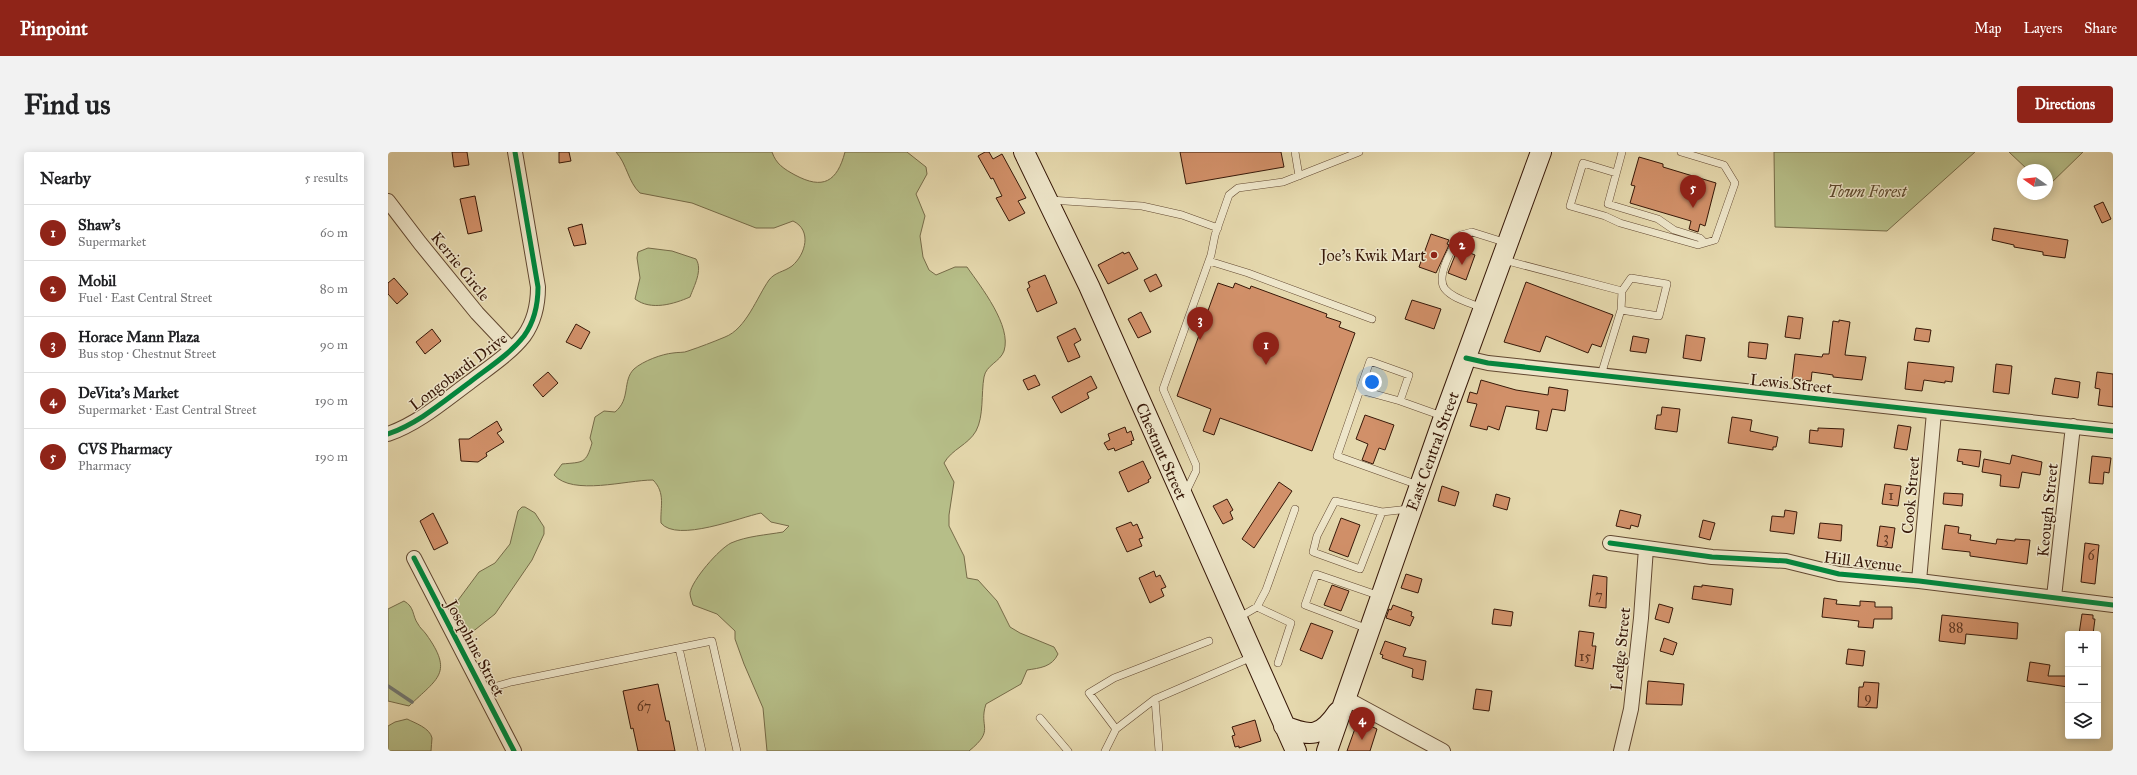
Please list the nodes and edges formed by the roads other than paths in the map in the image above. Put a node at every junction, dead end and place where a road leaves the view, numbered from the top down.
1 (515, 152) edge
2 (1024, 152) edge
3 (1295, 152) edge
4 (1359, 152) edge
5 (1541, 152) edge
6 (1622, 152) edge
7 (1681, 152) edge
8 (1616, 174) junction
9 (1300, 176) junction
10 (1047, 200) junction
11 (388, 201) edge
12 (1608, 204) junction
13 (1605, 216) junction
14 (1218, 228) junction
15 (1704, 242) junction
16 (1504, 251) junction
17 (1209, 261) junction
18 (1622, 291) junction
19 (1484, 308) junction
20 (1621, 310) junction
21 (1372, 319) dead end
22 (511, 349) junction
23 (1466, 358) junction
24 (1601, 375) junction
25 (1360, 390) junction
26 (1400, 401) junction
27 (1934, 412) junction
28 (1444, 417) junction
29 (2073, 426) junction
30 (2113, 431) edge
31 (388, 434) edge
32 (1420, 486) junction
33 (1183, 498) junction
34 (1412, 508) junction
35 (1294, 509) dead end
36 (1382, 512) junction
37 (1610, 543) dead end
38 (1646, 548) junction
39 (414, 558) dead end
40 (1919, 581) junction
41 (1381, 597) junction
42 (2054, 598) junction
43 (2113, 604) edge
44 (1257, 607) junction
45 (1237, 619) junction
46 (1370, 630) junction
47 (1209, 641) dead end
48 (678, 648) junction
49 (1253, 657) junction
50 (1278, 663) dead end
51 (483, 690) junction
52 (1155, 699) junction
53 (1347, 699) junction
54 (1040, 718) dead end
55 (1284, 726) junction
56 (1116, 729) junction
57 (514, 751) edge
58 (702, 751) edge
59 (737, 751) edge
60 (1068, 751) edge
61 (1105, 751) edge
62 (1159, 751) edge
63 (1296, 751) edge
64 (1327, 751) edge
65 (1443, 751) edge
66 (1621, 751) edge

1 - 22 street, Longobardi Drive
2 - 10 main road, Chestnut Street
3 - 9 lane
4 - 9 lane
5 - 16 main road, East Central Street
6 - 8 lane
7 - 15 lane
8 - 12 lane
8 - 13 lane
9 - 14 lane
10 - 14 lane
10 - 33 main road, Chestnut Street
11 - 22 street, Kerrie Circle
12 - 13 lane
12 - 15 lane
13 - 15 lane
14 - 17 lane
16 - 18 lane
16 - 19 main road, East Central Street
16 - 19 lane
17 - 21 lane
17 - 33 lane
18 - 20 lane
18 - 20 lane
19 - 23 main road, East Central Street
20 - 24 lane
22 - 31 street, Longobardi Drive
23 - 24 street, Lewis Street
23 - 28 main road, East Central Street
24 - 27 street, Lewis Street
25 - 26 lane
25 - 26 lane
25 - 32 lane
26 - 28 lane
27 - 29 street, Lewis Street
27 - 40 street, Cook Street
28 - 32 main road, East Central Street
29 - 30 street, Lewis Street
29 - 42 street, Keough Street
32 - 34 main road, East Central Street
33 - 45 main road, Chestnut Street
34 - 36 lane
34 - 41 main road, East Central Street
35 - 44 lane
36 - 36 lane
37 - 38 street, Hill Avenue
38 - 40 street, Hill Avenue
38 - 66 street, Ledge Street
39 - 51 street, Josephine Street
40 - 42 street, Hill Avenue
41 - 46 main road, East Central Street
41 - 46 lane
42 - 43 street, Hill Avenue
44 - 45 lane
44 - 50 lane
45 - 49 main road, Chestnut Street
46 - 53 main road, East Central Street
47 - 56 lane
48 - 51 lane
48 - 58 lane
48 - 59 lane
49 - 52 lane
49 - 55 main road, Chestnut Street
51 - 57 street, Josephine Street
52 - 56 lane
52 - 62 lane
53 - 55 main road
53 - 64 main road, East Central Street
53 - 65 street
54 - 60 lane
55 - 63 main road, Chestnut Street
56 - 61 lane

